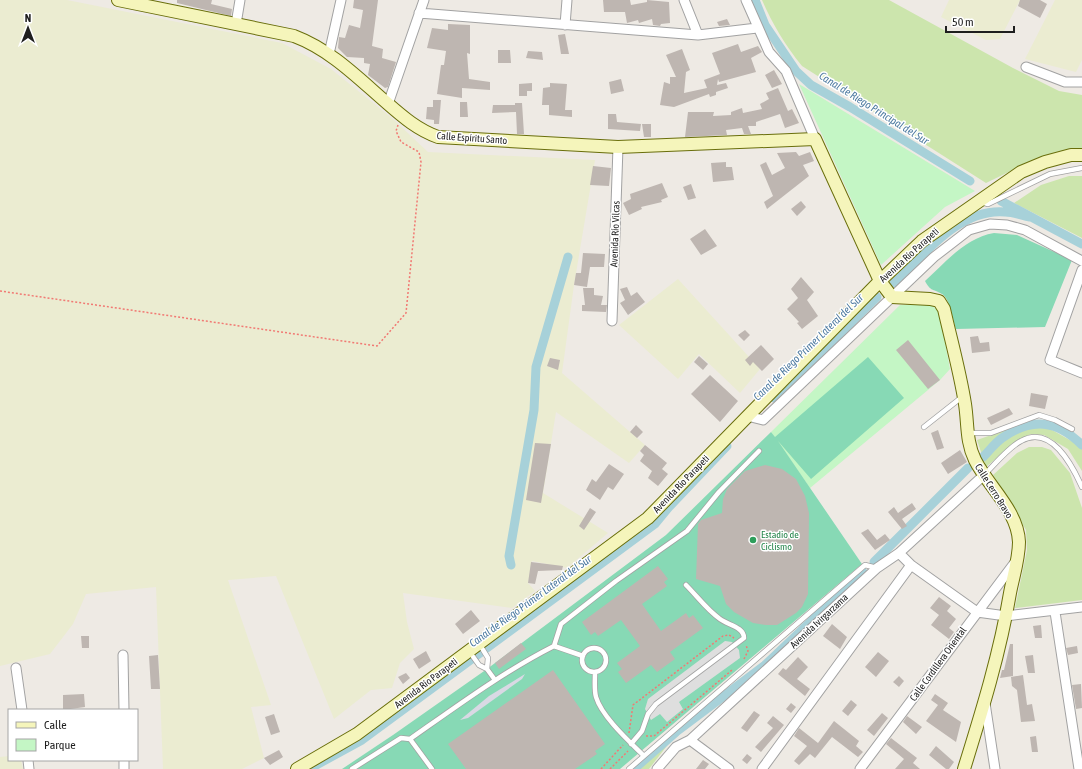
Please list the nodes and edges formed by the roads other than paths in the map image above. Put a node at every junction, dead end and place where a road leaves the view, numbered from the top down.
1 (240, 0) edge
2 (341, 0) edge
3 (424, 0) edge
4 (567, 0) edge
5 (684, 0) edge
6 (746, 0) edge
7 (124, 1) edge
8 (419, 13) junction
9 (236, 24) junction
10 (565, 25) junction
11 (757, 28) junction
12 (698, 35) junction
13 (329, 54) junction
14 (1026, 67) dead end
15 (1082, 82) edge
16 (388, 104) junction
17 (815, 139) junction
18 (618, 147) junction
19 (1082, 155) edge
20 (1082, 168) edge
21 (978, 201) junction
22 (1082, 261) edge
23 (1082, 270) edge
24 (880, 280) junction
25 (892, 297) junction
26 (612, 321) dead end
27 (1082, 373) edge
28 (963, 396) junction
29 (747, 416) junction
30 (924, 426) dead end
31 (1072, 429) dead end
32 (967, 433) junction
33 (759, 451) dead end
34 (984, 475) junction
35 (1082, 486) edge
36 (899, 553) junction
37 (1016, 560) junction
38 (911, 565) junction
39 (877, 568) junction
40 (686, 585) dead end
41 (1082, 607) edge
42 (977, 612) junction
43 (1056, 612) junction
44 (1006, 616) junction
45 (479, 644) junction
46 (554, 646) junction
47 (469, 651) junction
48 (123, 655) dead end
49 (583, 656) junction
50 (16, 668) dead end
51 (487, 669) junction
52 (595, 672) junction
53 (495, 680) junction
54 (985, 703) junction
55 (22, 709) edge
56 (124, 709) edge
57 (410, 739) junction
58 (690, 740) junction
59 (631, 744) junction
60 (644, 756) junction
61 (297, 769) edge
62 (352, 769) edge
63 (432, 769) edge
64 (629, 769) edge
65 (657, 769) edge
66 (729, 769) edge
67 (762, 769) edge
68 (860, 769) edge
69 (964, 769) edge
70 (995, 769) edge
71 (1079, 769) edge

1 - 9 street
2 - 13 street
3 - 8 street
4 - 10 street
5 - 12 street
6 - 11 street
7 - 9 street, Calle Espíritu Santo
8 - 10 street
8 - 16 street
9 - 13 street, Calle Espíritu Santo
10 - 12 street
11 - 12 street
11 - 17 street
13 - 16 street, Calle Espíritu Santo
14 - 15 street
16 - 18 street, Calle Espíritu Santo
17 - 18 street, Calle Espíritu Santo
17 - 24 street
18 - 26 street, Avenida Río Vilcas
19 - 21 street, Avenida Río Parapeti
20 - 21 lane
21 - 24 street, Avenida Río Parapeti
22 - 25 street, Avenida Río Parapeti
23 - 27 street
24 - 25 street
24 - 29 street, Avenida Río Parapeti
25 - 28 street, Calle Cerro Bravo
25 - 29 street, Avenida Río Parapeti
28 - 30 lane
28 - 32 street, Calle Cerro Bravo
29 - 45 street, Avenida Río Parapeti
31 - 32 lane
32 - 34 street, Calle Cerro Bravo
33 - 46 lane
34 - 35 lane
34 - 36 street, Avenida Ivirgarzama
34 - 37 street, Calle Cerro Bravo
36 - 38 street
36 - 39 street, Avenida Ivirgarzama
37 - 42 street, Calle Cordillera Oriental
37 - 44 street, Calle Cerro Bravo
38 - 42 street
38 - 67 street
39 - 58 street, Avenida Ivirgarzama
39 - 60 lane
40 - 59 lane
41 - 43 street
42 - 44 street
42 - 68 street, Calle Cordillera Oriental
43 - 44 street
43 - 71 street
44 - 54 street, Calle Cerro Bravo
45 - 47 street, Avenida Río Parapeti
45 - 51 lane
46 - 49 lane
46 - 53 lane
47 - 51 lane
47 - 61 street, Avenida Río Parapeti
48 - 56 street
49 - 52 lane
49 - 52 lane
50 - 55 street
51 - 53 lane
52 - 59 lane
53 - 57 lane
54 - 69 street, Calle Cerro Bravo
54 - 70 street
57 - 62 lane
57 - 63 lane
58 - 65 street, Avenida Ivirgarzama
58 - 66 street
59 - 60 lane
60 - 64 lane

